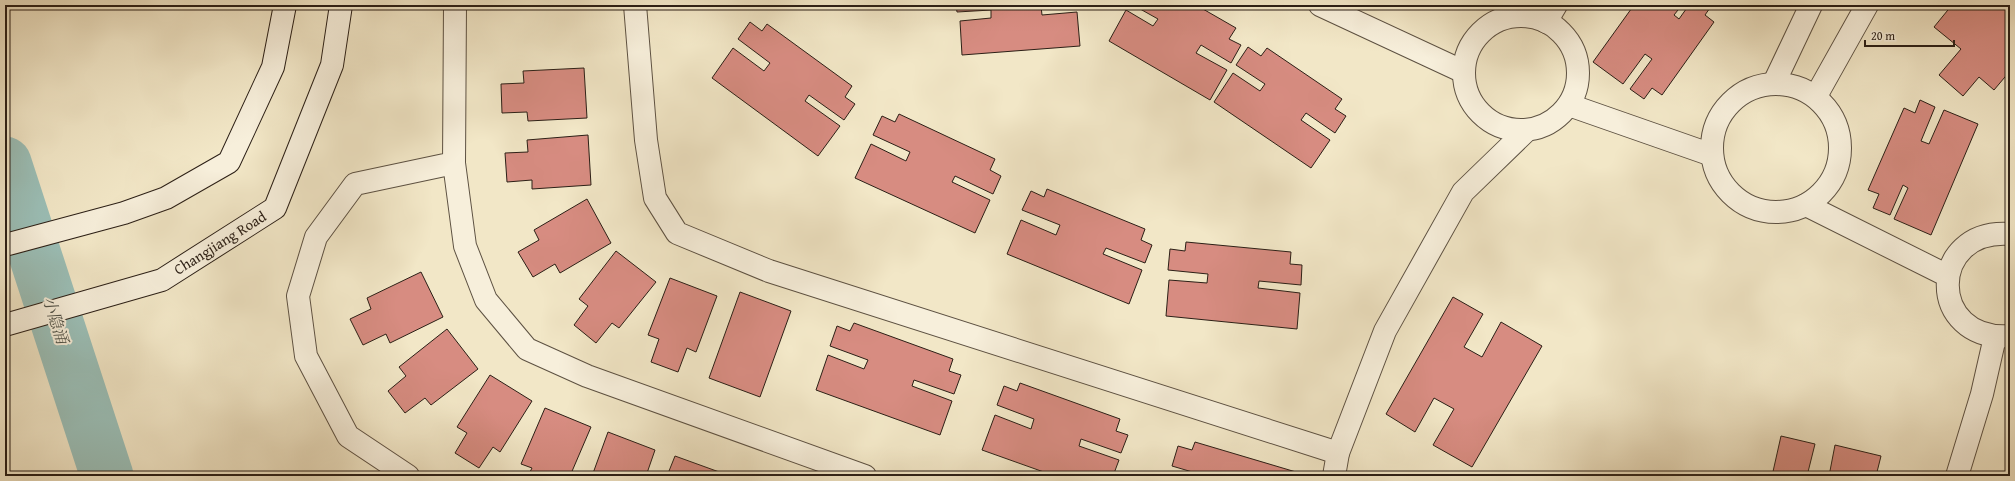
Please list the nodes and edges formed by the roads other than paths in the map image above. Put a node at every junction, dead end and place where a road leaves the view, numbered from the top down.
1 (285, 5) edge
2 (342, 5) edge
3 (455, 5) edge
4 (635, 5) edge
5 (1320, 5) edge
6 (1811, 5) edge
7 (1867, 5) edge
8 (1551, 13) edge
9 (1464, 72) junction
10 (1774, 83) junction
11 (1816, 96) junction
12 (1569, 105) junction
13 (1527, 130) junction
14 (1712, 155) junction
15 (454, 163) junction
16 (1806, 205) junction
17 (2010, 234) edge
18 (5, 244) edge
19 (1948, 276) junction
20 (5, 325) edge
21 (2003, 337) edge
22 (1338, 453) junction
23 (408, 476) edge
24 (865, 476) edge
25 (1334, 476) edge
26 (1957, 476) edge

1 - 18 street
2 - 20 street, Changjiang Road
3 - 15 street
4 - 22 street
5 - 9 street
6 - 10 street
7 - 11 street
8 - 9 street
8 - 12 street
9 - 13 street
10 - 11 street
10 - 14 street
11 - 16 street
12 - 13 street
12 - 14 street
13 - 22 street
14 - 16 street
15 - 23 street
15 - 24 street
16 - 19 street
17 - 19 street
19 - 21 street
21 - 26 street
22 - 25 street

